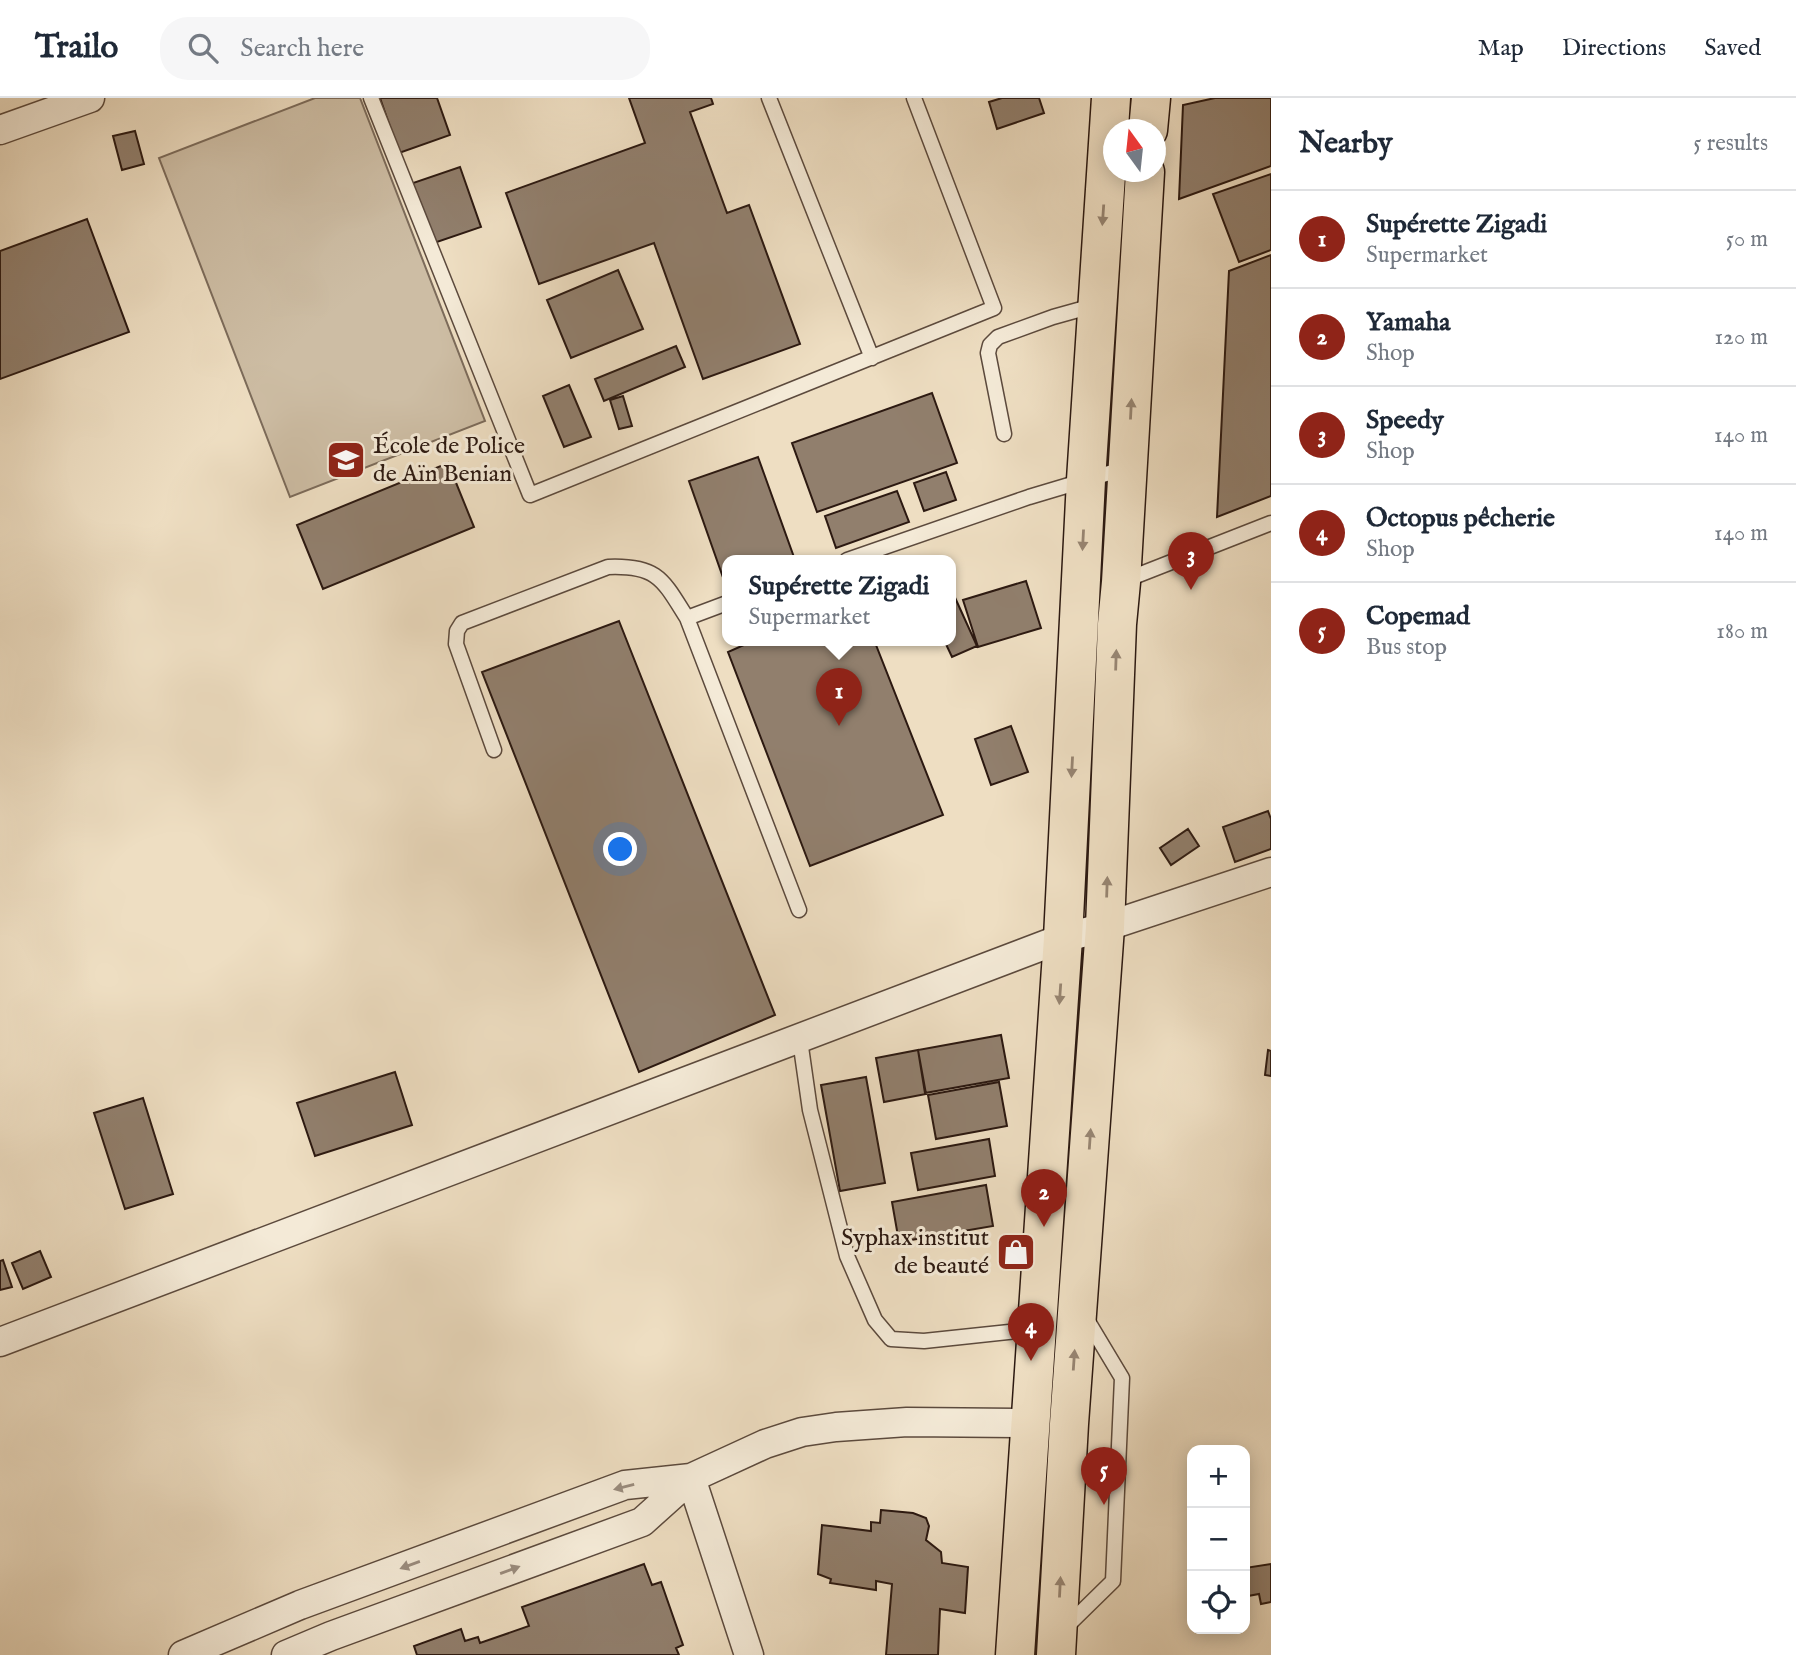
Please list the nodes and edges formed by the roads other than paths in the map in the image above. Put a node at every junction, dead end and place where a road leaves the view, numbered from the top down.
1 (90, 98) edge
2 (371, 98) edge
3 (769, 98) edge
4 (914, 98) edge
5 (1111, 98) edge
6 (1151, 98) edge
7 (1149, 119) edge
8 (0, 130) edge
9 (1145, 182) edge
10 (1097, 304) junction
11 (873, 358) junction
12 (1004, 434) dead end
13 (1128, 468) junction
14 (1086, 480) junction
15 (1271, 523) edge
16 (861, 555) edge
17 (1121, 582) junction
18 (722, 605) edge
19 (687, 618) junction
20 (494, 750) dead end
21 (1268, 879) edge
22 (799, 910) dead end
23 (1105, 927) junction
24 (1063, 938) junction
25 (800, 1040) junction
26 (1078, 1305) junction
27 (1037, 1329) junction
28 (0, 1342) edge
29 (1030, 1423) junction
30 (691, 1478) junction
31 (300, 1605) junction
32 (335, 1645) edge
33 (1057, 1646) edge
34 (183, 1655) edge
35 (286, 1655) edge
36 (749, 1655) edge
37 (1015, 1655) edge

1 - 8 street
2 - 11 lane
3 - 11 lane
4 - 11 lane
5 -> 10 main road
6 - 7 main road
13 -> 9 main road
10 - 12 lane
10 - 14 main road
13 - 14 lane
13 - 17 main road
14 - 16 lane
14 -> 24 main road
15 - 17 lane
23 -> 17 main road
18 - 19 lane
19 - 20 lane
19 - 22 lane
21 - 23 street
23 - 24 street
26 -> 23 main road
24 - 25 street
24 -> 27 main road
25 - 27 lane
25 - 28 street
33 -> 26 main road
26 - 33 lane
27 - 29 main road
29 - 30 street
29 - 37 main road
30 -> 31 street
32 -> 30 street
30 - 36 street
31 - 32 street
31 - 34 street
32 - 35 street

